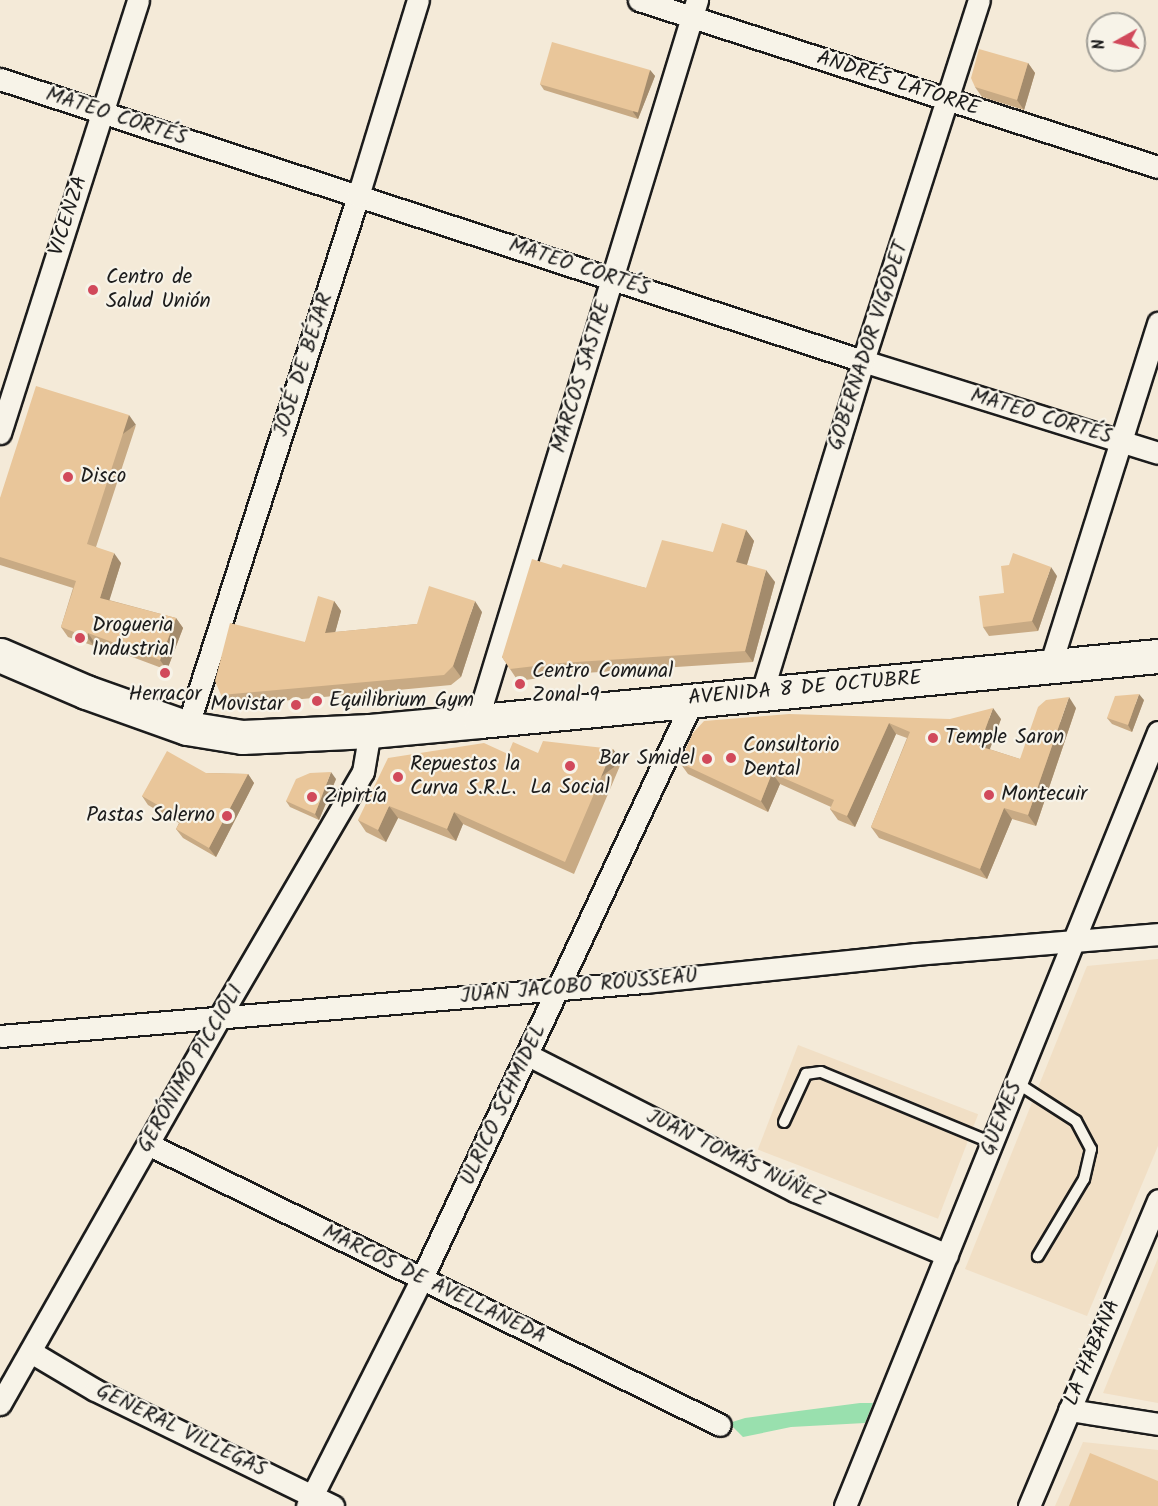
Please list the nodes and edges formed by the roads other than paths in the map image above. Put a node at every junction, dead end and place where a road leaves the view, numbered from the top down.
1 (138, 0) edge
2 (418, 0) edge
3 (639, 0) edge
4 (979, 0) edge
5 (694, 8) edge
6 (0, 79) edge
7 (948, 100) junction
8 (102, 112) junction
9 (1158, 167) edge
10 (358, 196) junction
11 (612, 278) junction
12 (1158, 324) edge
13 (863, 361) junction
14 (0, 433) edge
15 (1121, 442) junction
16 (1158, 453) edge
17 (0, 655) edge
18 (1158, 656) edge
19 (1050, 666) junction
20 (762, 692) junction
21 (693, 700) junction
22 (480, 721) junction
23 (187, 728) junction
24 (370, 731) junction
25 (1158, 732) edge
26 (1158, 934) edge
27 (1074, 942) junction
28 (557, 989) junction
29 (219, 1018) junction
30 (0, 1036) edge
31 (528, 1055) junction
32 (1017, 1083) junction
33 (784, 1122) dead end
34 (992, 1143) junction
35 (148, 1144) junction
36 (1158, 1200) edge
37 (947, 1255) junction
38 (1038, 1256) dead end
39 (421, 1280) junction
40 (31, 1352) junction
41 (0, 1404) edge
42 (1069, 1410) junction
43 (1158, 1424) edge
44 (720, 1425) dead end
45 (309, 1501) edge
46 (333, 1506) edge
47 (845, 1506) edge
48 (1029, 1506) edge

1 - 8 street, VICENZA
2 - 10 street, JOSÉ DE BÉJAR
3 - 5 street, ANDRÉS LATORRE
4 - 7 street, GOBERNADOR VIGODET
5 - 7 street, ANDRÉS LATORRE
5 - 11 street, MARCOS SASTRE
6 - 8 street, MATEO CORTÉS
7 - 9 street, ANDRÉS LATORRE
7 - 13 street, GOBERNADOR VIGODET
8 - 10 street, MATEO CORTÉS
8 - 14 street, VICENZA
10 - 11 street, MATEO CORTÉS
10 - 23 street, JOSÉ DE BÉJAR
11 - 13 street, MATEO CORTÉS
11 - 22 street, MARCOS SASTRE
12 - 15 street
13 - 15 street, MATEO CORTÉS
13 - 20 street, GOBERNADOR VIGODET
15 - 16 street, MATEO CORTÉS
15 - 19 street
17 - 23 main road, AVENIDA 8 DE OCTUBRE
18 - 19 main road, AVENIDA 8 DE OCTUBRE
19 - 20 main road, AVENIDA 8 DE OCTUBRE
20 - 21 main road, AVENIDA 8 DE OCTUBRE
21 - 22 main road, AVENIDA 8 DE OCTUBRE
21 - 28 street, ULRICO SCHMIDEL
22 - 24 main road, AVENIDA 8 DE OCTUBRE
23 - 24 main road, AVENIDA 8 DE OCTUBRE
24 - 29 street, GERÓNIMO PICCIOLI
25 - 27 street, GUEMES
26 - 27 street, JUAN JACOBO ROUSSEAU
27 - 28 street, JUAN JACOBO ROUSSEAU
27 - 32 street, GUEMES
28 - 29 street, JUAN JACOBO ROUSSEAU
28 - 31 street, ULRICO SCHMIDEL
29 - 30 street, JUAN JACOBO ROUSSEAU
29 - 35 street, GERÓNIMO PICCIOLI
31 - 37 street, JUAN TOMÁS NÚÑEZ
31 - 39 street, ULRICO SCHMIDEL
32 - 34 street, GUEMES
32 - 38 lane
33 - 34 lane
34 - 37 street, GUEMES
35 - 39 street, MARCOS DE AVELLANEDA
35 - 40 street, GERÓNIMO PICCIOLI
36 - 42 street, LA HABANA
37 - 47 street, GUEMES
39 - 44 street, MARCOS DE AVELLANEDA
39 - 45 street, ULRICO SCHMIDEL
40 - 41 street, GERÓNIMO PICCIOLI
40 - 45 street, GENERAL VILLEGAS
42 - 43 street
42 - 48 street, LA HABANA
45 - 46 street, GENERAL VILLEGAS

